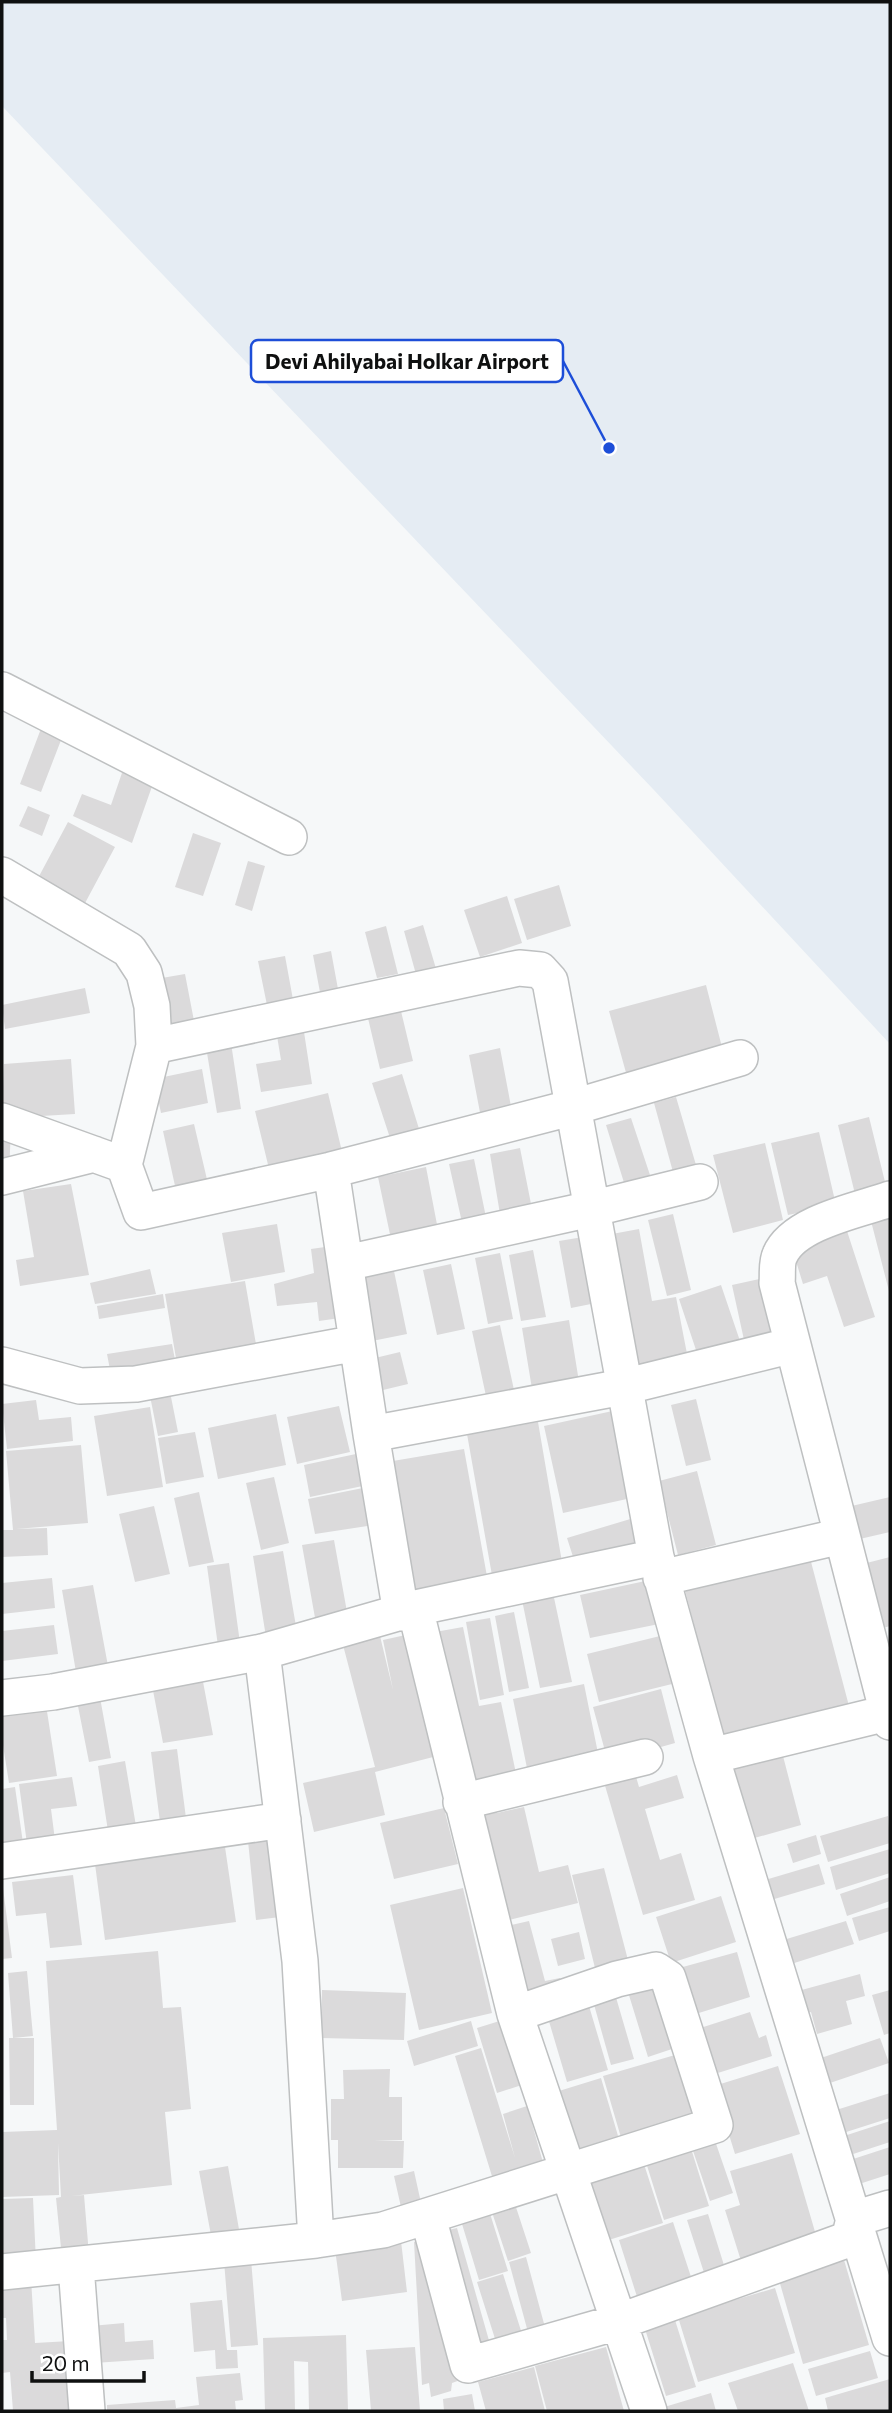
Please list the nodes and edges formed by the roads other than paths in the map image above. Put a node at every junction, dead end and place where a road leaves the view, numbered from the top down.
1 (2, 690) edge
2 (289, 837) dead end
3 (2, 875) edge
4 (154, 1046) junction
5 (740, 1058) dead end
6 (574, 1107) junction
7 (2, 1121) edge
8 (109, 1160) junction
9 (331, 1170) junction
10 (2, 1177) edge
11 (700, 1182) dead end
12 (890, 1199) edge
13 (591, 1209) junction
14 (346, 1263) junction
15 (357, 1343) junction
16 (793, 1345) junction
17 (2, 1365) edge
18 (624, 1387) junction
19 (371, 1434) junction
20 (843, 1539) junction
21 (659, 1567) junction
22 (408, 1610) junction
23 (262, 1652) junction
24 (2, 1698) edge
25 (889, 1718) edge
26 (711, 1756) junction
27 (645, 1757) dead end
28 (461, 1802) junction
29 (283, 1820) junction
30 (2, 1861) edge
31 (515, 2014) junction
32 (566, 2170) junction
33 (890, 2208) edge
34 (428, 2217) junction
35 (853, 2219) junction
36 (316, 2240) junction
37 (76, 2266) junction
38 (2, 2272) edge
39 (618, 2322) junction
40 (890, 2338) edge
41 (87, 2411) edge
42 (649, 2411) edge

1 - 2 street
3 - 4 street
4 - 6 street
4 - 8 street
5 - 6 street
6 - 9 street
6 - 13 street
7 - 8 street
8 - 9 street
8 - 10 street
9 - 14 street
11 - 13 street
12 - 16 street
13 - 14 street
13 - 18 street
14 - 15 street
15 - 17 street
15 - 19 street
16 - 18 street
16 - 20 street
18 - 19 street
18 - 21 street
19 - 22 street
20 - 21 street
20 - 25 street
21 - 22 street
21 - 26 street
22 - 23 street
22 - 28 street
23 - 24 street
23 - 29 street
25 - 26 street
26 - 35 street
27 - 28 street
28 - 31 street
29 - 30 street
29 - 36 street
31 - 32 street
31 - 32 street
32 - 34 street
32 - 39 street
33 - 35 street
34 - 36 street
34 - 39 street
35 - 39 street
35 - 40 street
36 - 37 street
37 - 38 street
37 - 41 street
39 - 42 street

